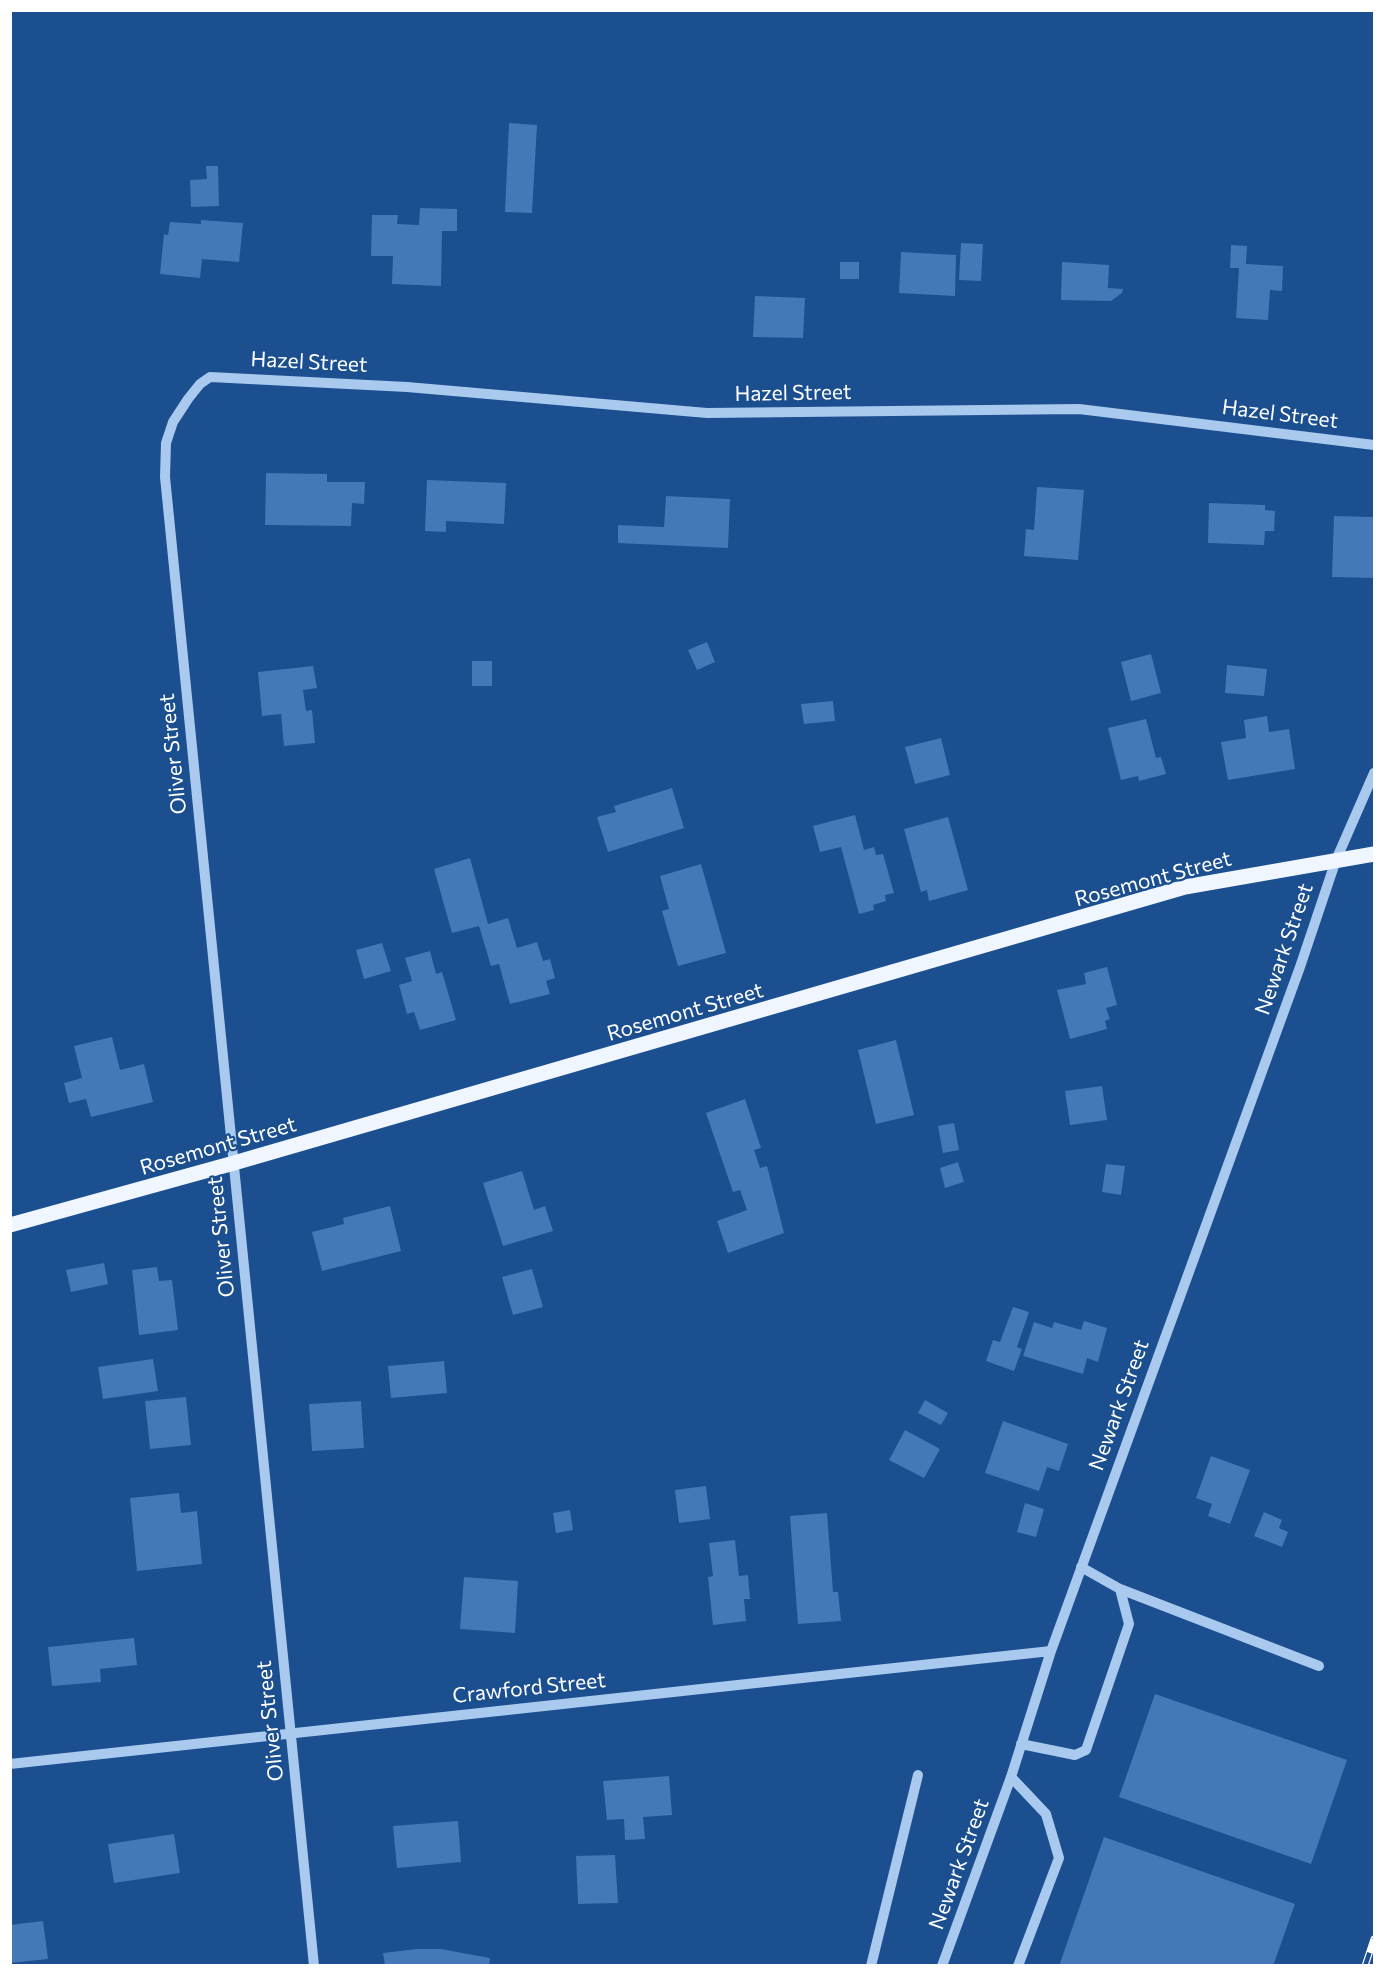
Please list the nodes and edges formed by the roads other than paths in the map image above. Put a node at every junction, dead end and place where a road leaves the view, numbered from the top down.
1 (210, 377) joint
2 (1374, 445) edge
3 (1374, 773) edge
4 (1374, 854) edge
5 (1336, 860) junction
6 (234, 1163) junction
7 (10, 1225) edge
8 (1081, 1567) junction
9 (1120, 1589) junction
10 (1051, 1651) junction
11 (1319, 1666) dead end
12 (291, 1733) junction
13 (1022, 1744) junction
14 (10, 1764) edge
15 (918, 1775) dead end
16 (1011, 1777) junction
17 (314, 1965) edge
18 (872, 1965) edge
19 (942, 1965) edge
20 (1018, 1965) edge

1 - 2 street, Hazel Street
1 - 6 street, Oliver Street
3 - 5 street, Newark Street
4 - 5 main road, Rosemont Street
5 - 6 main road, Rosemont Street
5 - 8 street, Newark Street
6 - 7 main road, Rosemont Street
6 - 12 street, Oliver Street
8 - 9 street
8 - 10 street, Newark Street
9 - 11 street
9 - 13 street
10 - 12 street, Crawford Street
10 - 13 street, Newark Street
12 - 14 street, Crawford Street
12 - 17 street, Oliver Street
13 - 16 street, Newark Street
15 - 18 street
16 - 19 street, Newark Street
16 - 20 street

